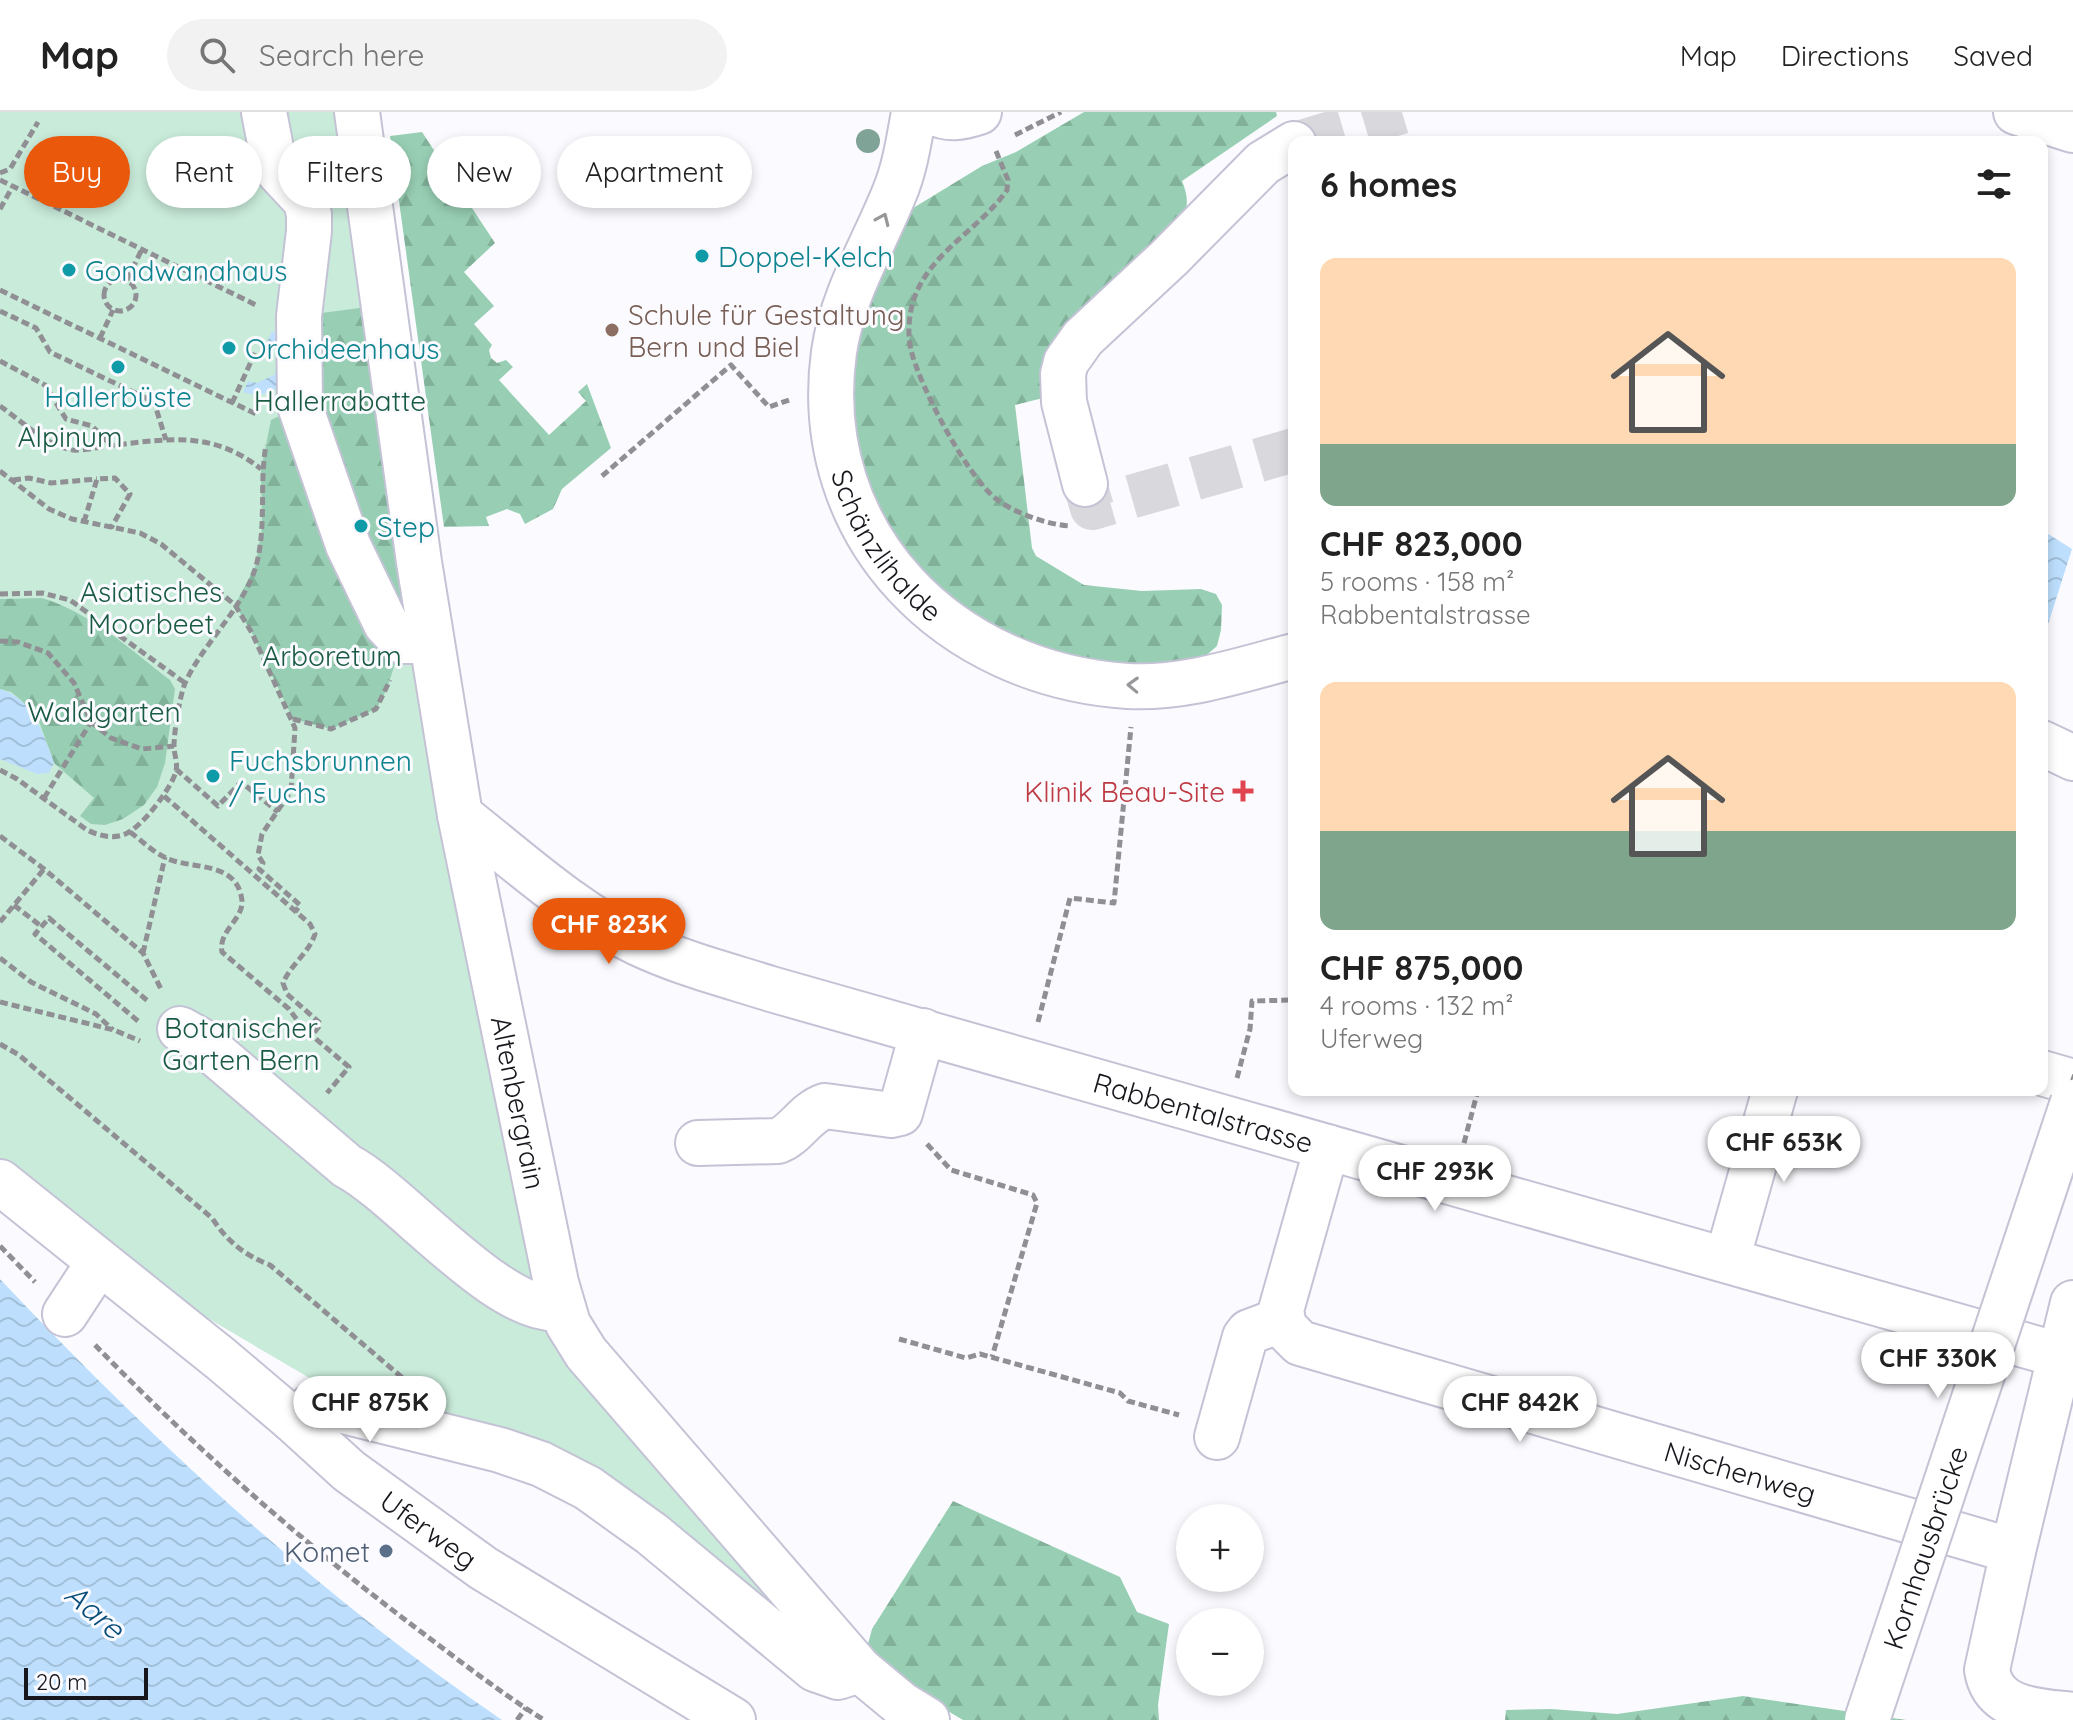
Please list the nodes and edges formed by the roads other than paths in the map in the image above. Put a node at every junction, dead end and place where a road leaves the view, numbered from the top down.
1 (264, 112) edge
2 (357, 112) edge
3 (914, 112) edge
4 (932, 112) edge
5 (2018, 112) edge
6 (986, 127) edge
7 (2073, 130) edge
8 (1288, 148) edge
9 (1085, 484) tunnel mouth
10 (431, 641) junction
11 (1288, 658) edge
12 (2048, 746) edge
13 (2073, 758) edge
14 (460, 815) junction
15 (923, 1031) junction
16 (156, 1033) road end
17 (2048, 1075) edge
18 (2073, 1082) edge
19 (1773, 1096) edge
20 (2073, 1102) edge
21 (698, 1143) dead end
22 (1327, 1147) junction
23 (0, 1182) edge
24 (1727, 1260) junction
25 (99, 1262) junction
26 (2073, 1303) edge
27 (563, 1308) junction
28 (65, 1314) road end
29 (1281, 1320) junction
30 (2066, 1357) edge
31 (293, 1420) junction
32 (1205, 1428) road end
33 (2013, 1551) junction
34 (860, 1670) junction
35 (2073, 1715) edge
36 (733, 1720) edge
37 (927, 1720) edge
38 (1867, 1720) edge

1 - 10 street
2 - 10 street, Altenbergrain
11 -> 3 street, Schänzlihalde
4 - 6 street
5 - 7 street
8 - 9 street
10 - 14 street, Altenbergrain
12 - 13 street
14 - 15 street, Rabbentalstrasse
14 - 27 street, Altenbergrain
15 - 21 street
15 - 22 street, Rabbentalstrasse
16 - 27 street
17 - 18 street
19 - 24 street
20 - 38 street, Kornhausbrücke, bridge
22 - 24 street, Rabbentalstrasse
22 - 29 street
23 - 25 street, Uferweg
24 - 30 street, Rabbentalstrasse
25 - 28 street
25 - 31 street, Uferweg
26 - 30 street
27 - 34 street, Altenbergrain
29 - 32 street
29 - 33 street, Nischenweg
30 - 33 street
31 - 34 street
31 - 36 street, Uferweg
33 - 35 street
34 - 37 street, Altenbergrain

